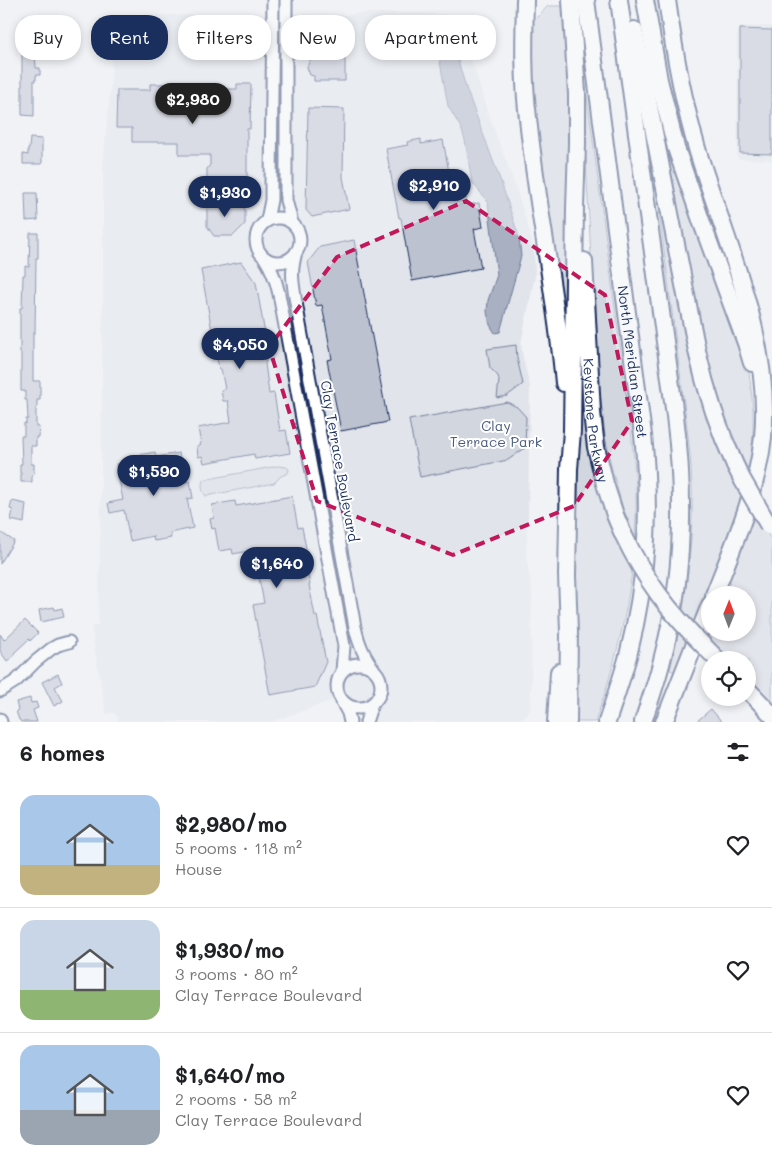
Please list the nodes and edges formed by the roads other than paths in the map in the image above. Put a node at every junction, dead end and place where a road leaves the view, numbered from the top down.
1 (273, 0) edge
2 (286, 0) edge
3 (525, 0) edge
4 (571, 0) edge
5 (586, 0) edge
6 (619, 0) edge
7 (628, 0) edge
8 (645, 0) edge
9 (667, 0) edge
10 (272, 77) junction
11 (578, 144) junction
12 (286, 158) junction
13 (267, 220) junction
14 (292, 223) junction
15 (296, 252) junction
16 (264, 257) junction
17 (569, 469) junction
18 (753, 485) junction
19 (771, 528) edge
20 (567, 575) junction
21 (718, 586) edge
22 (701, 628) edge
23 (69, 642) dead end
24 (709, 651) edge
25 (342, 671) junction
26 (375, 671) junction
27 (0, 691) edge
28 (756, 698) edge
29 (342, 702) junction
30 (372, 704) junction
31 (772, 715) edge
32 (350, 722) edge
33 (366, 722) edge
34 (556, 722) edge
35 (568, 722) edge
36 (606, 722) edge
37 (643, 722) edge
38 (664, 722) edge

1 - 10 street
2 - 12 street
3 - 17 highway
4 - 11 highway
5 - 36 highway, North Meridian Street
6 - 37 highway
7 - 19 highway, bridge
8 - 18 highway
9 - 18 highway
10 - 12 street
10 - 13 street
11 - 17 highway
11 - 24 highway, Keystone Parkway, bridge
12 - 14 street
13 - 14 street
13 - 16 street
14 - 15 street
15 - 16 street
15 - 26 street, Clay Terrace Boulevard
16 - 25 street
17 - 20 highway
18 - 21 highway
20 - 34 highway
20 - 35 highway
22 - 38 highway
23 - 27 street
25 - 26 street
25 - 29 street
26 - 30 street
28 - 31 highway
29 - 30 street
29 - 32 street
30 - 33 street

